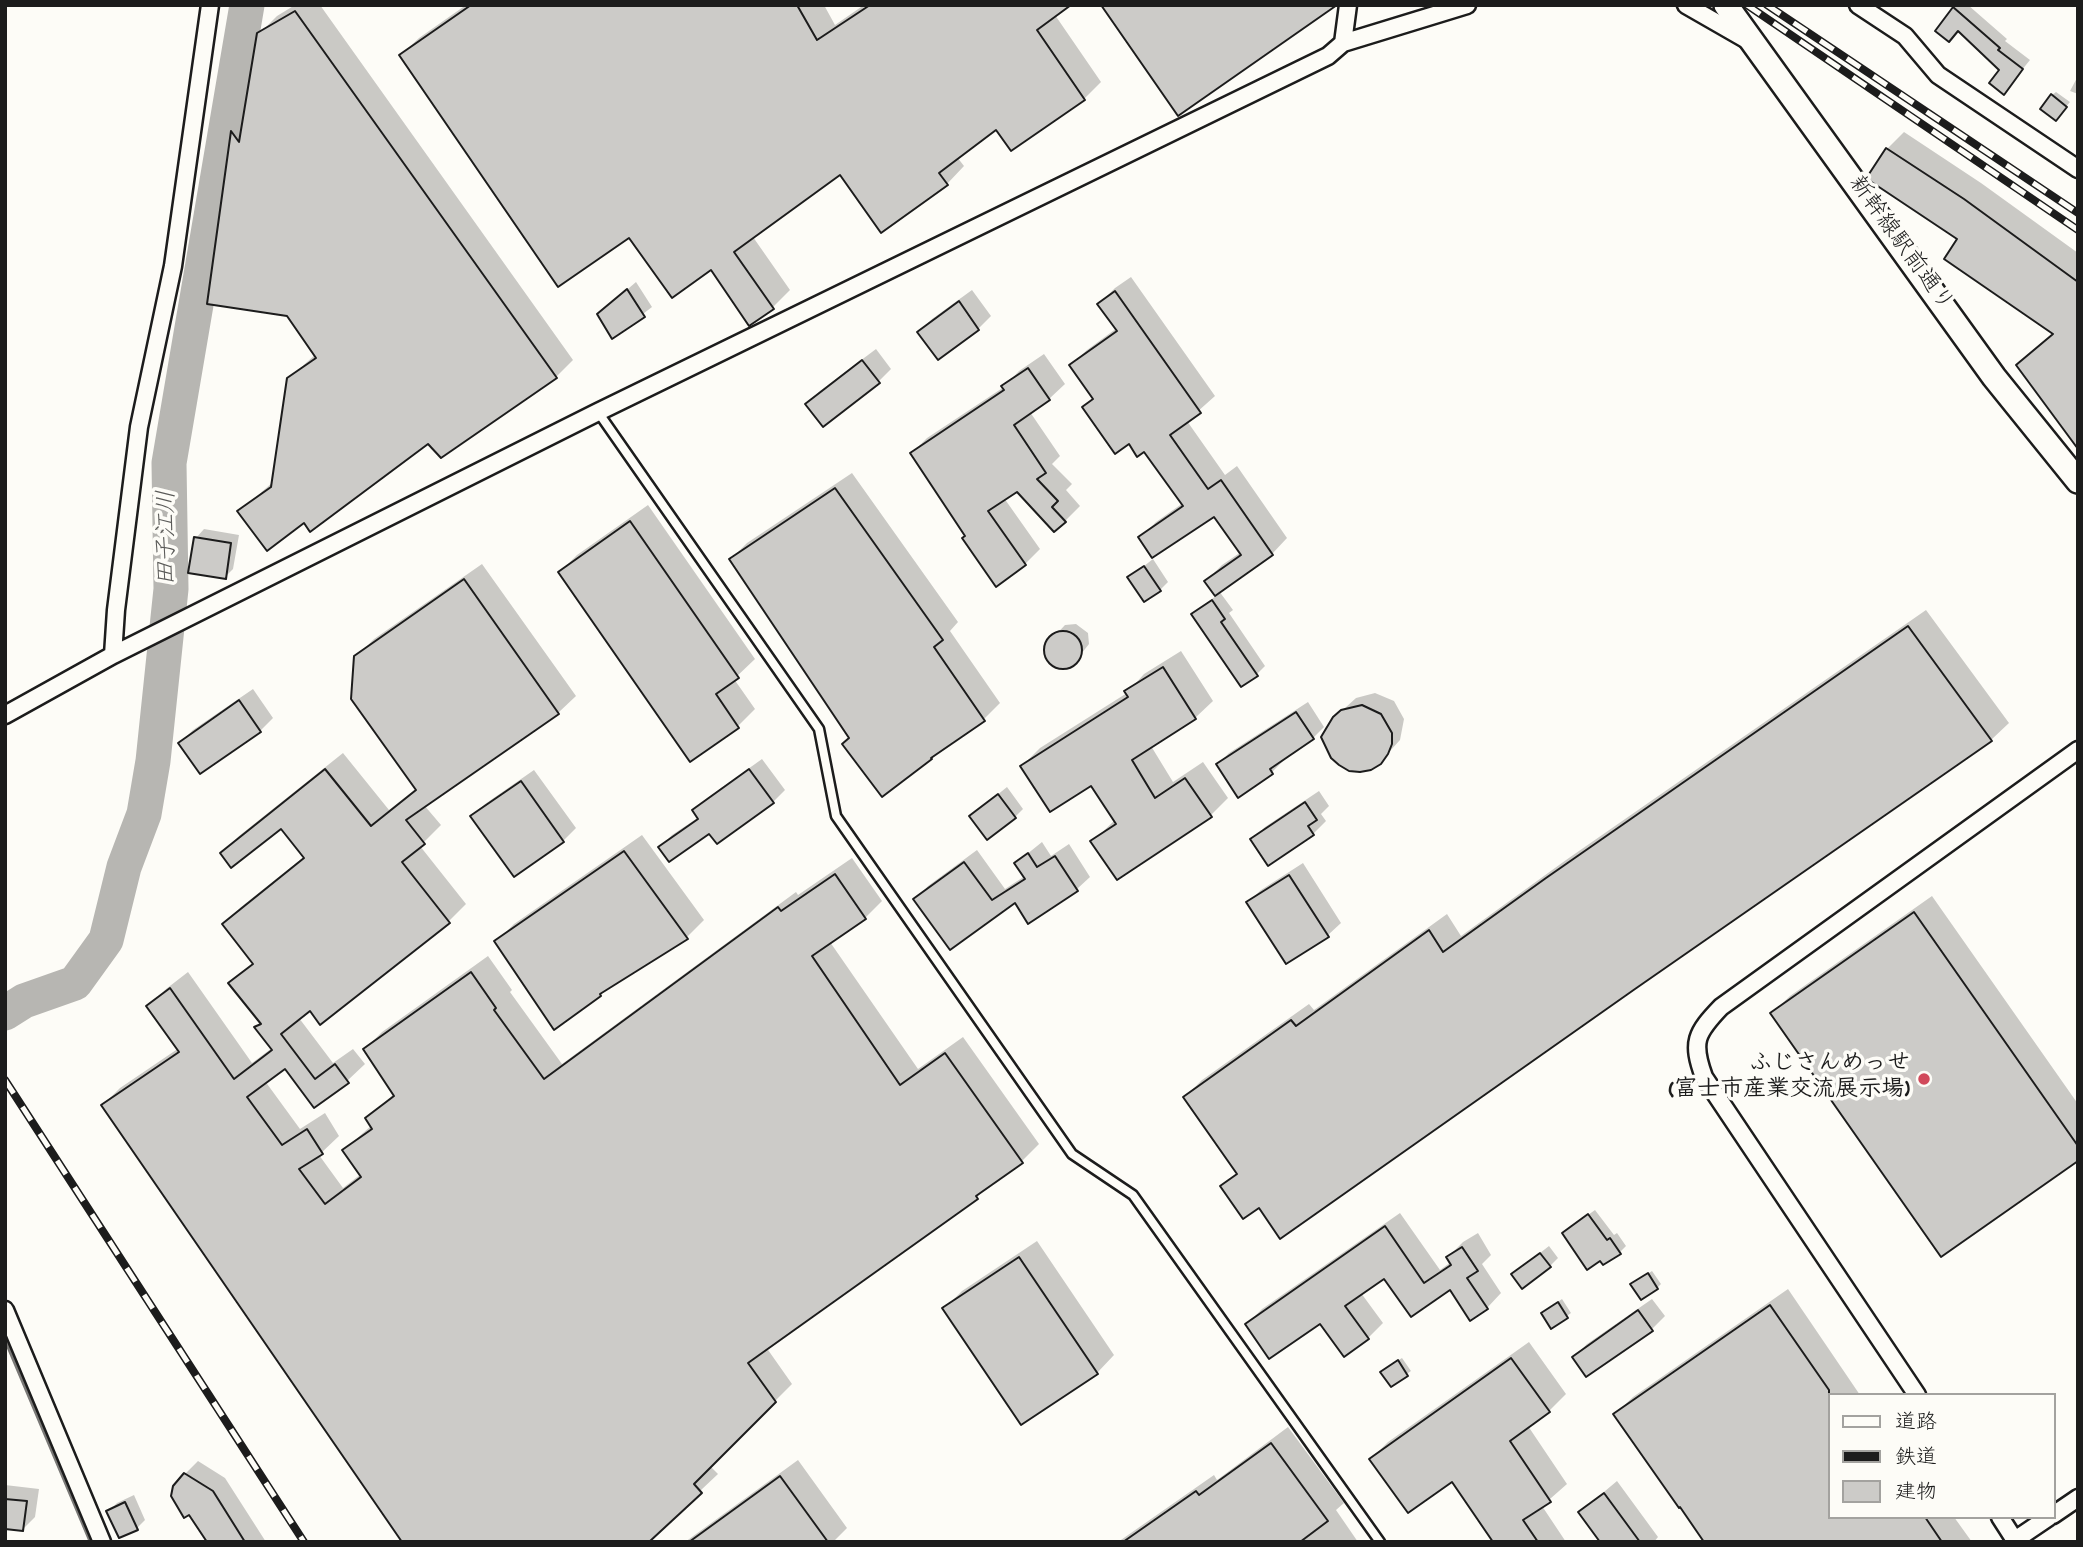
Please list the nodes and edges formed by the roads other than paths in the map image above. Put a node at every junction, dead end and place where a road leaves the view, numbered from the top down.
1 (210, 5) edge
2 (1348, 5) edge
3 (1467, 5) edge
4 (1686, 5) edge
5 (1726, 5) edge
6 (1858, 5) edge
7 (1343, 43) junction
8 (1752, 43) junction
9 (2078, 169) edge
10 (598, 412) junction
11 (2078, 481) edge
12 (113, 655) junction
13 (5, 715) edge
14 (2078, 750) edge
15 (5, 1310) edge
16 (1916, 1393) edge
17 (2078, 1498) edge
18 (2055, 1513) edge
19 (2001, 1519) edge
20 (2047, 1519) edge
21 (2016, 1541) edge
22 (102, 1542) edge
23 (1380, 1542) edge

1 - 12 street
2 - 7 street
3 - 7 street
4 - 8 street
5 - 8 street, 新幹線駅前通り
6 - 9 street
7 - 10 street
8 - 11 street, 新幹線駅前通り
10 - 12 street
10 - 23 lane
12 - 13 street
14 - 16 street
15 - 22 street
17 - 18 street
19 - 21 street
20 - 21 street

